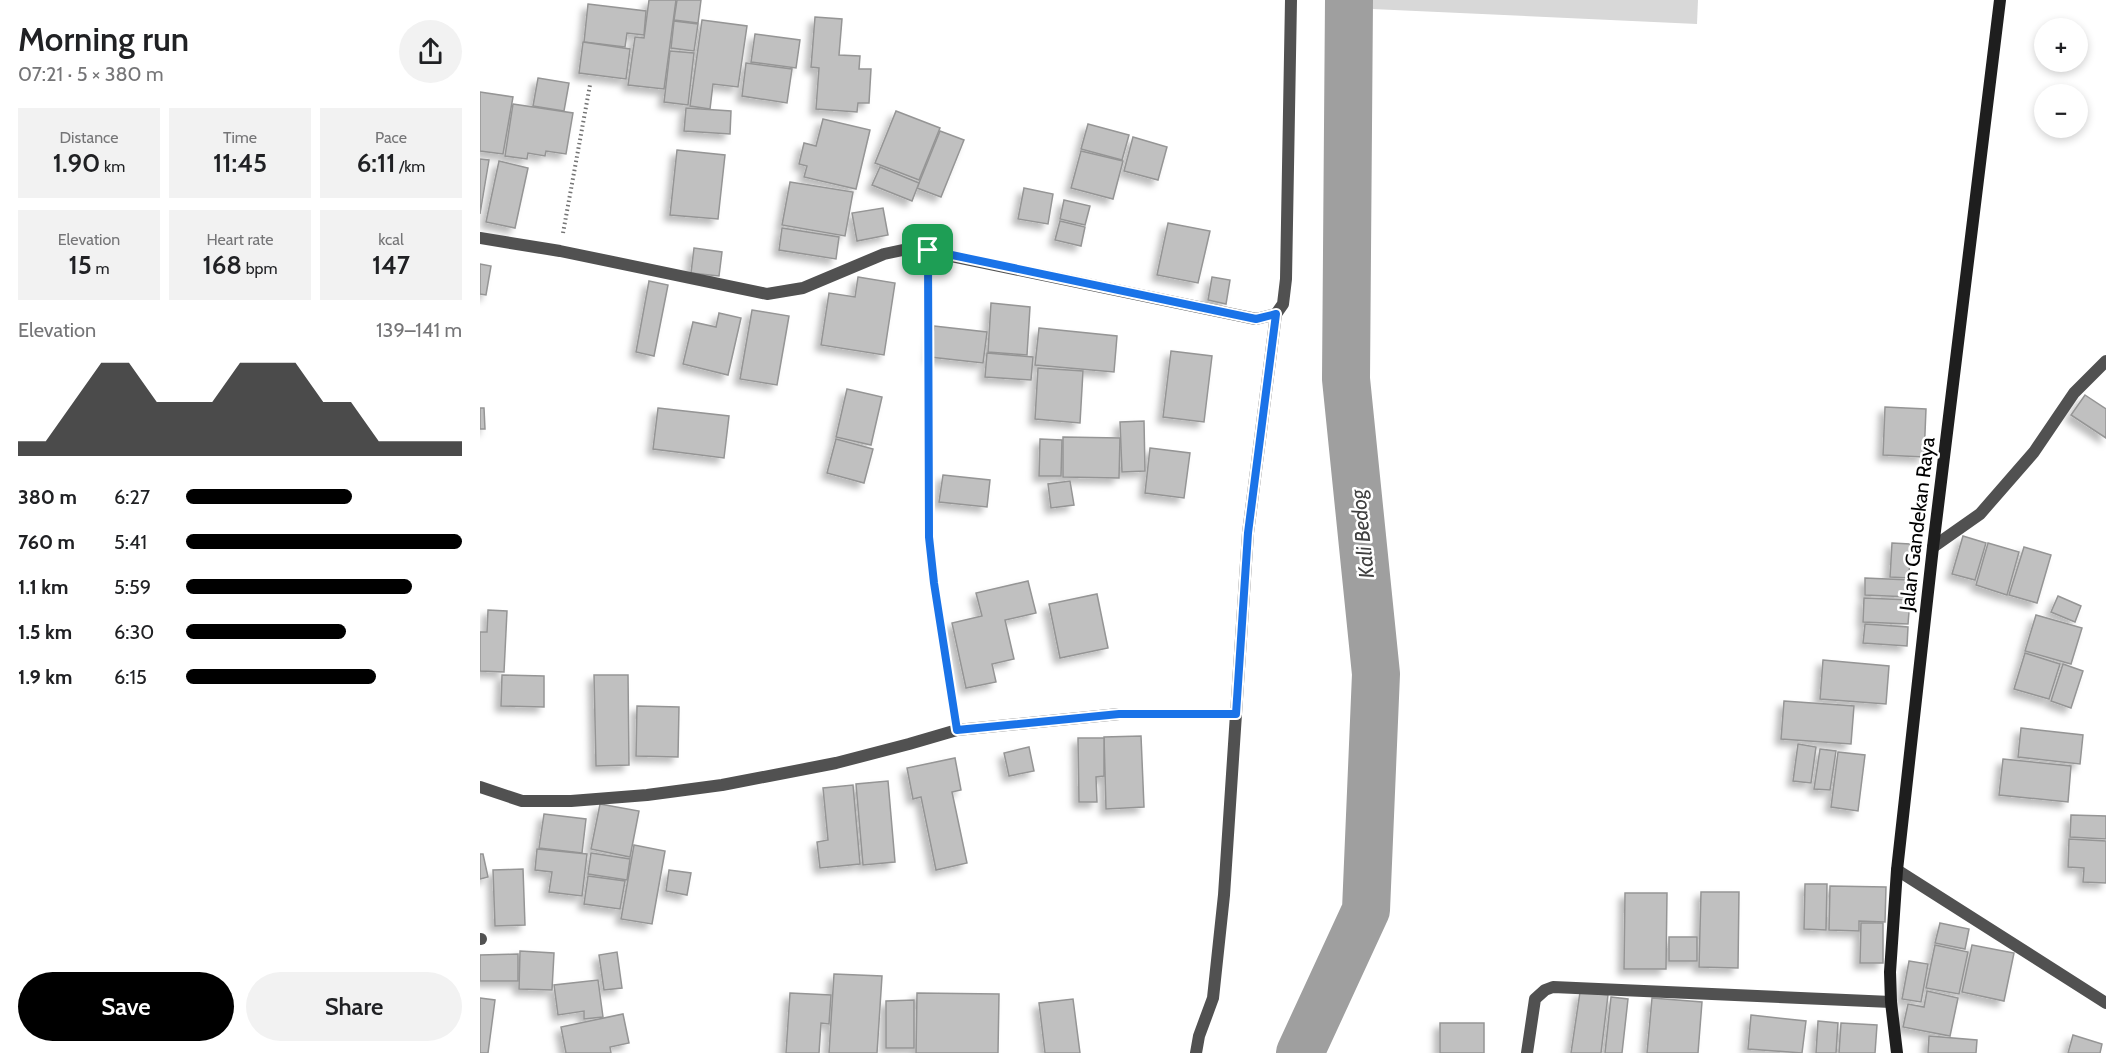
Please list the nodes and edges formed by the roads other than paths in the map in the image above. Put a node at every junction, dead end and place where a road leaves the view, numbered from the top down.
1 (1291, 0) edge
2 (2000, 0) edge
3 (480, 238) edge
4 (1276, 314) junction
5 (2106, 361) edge
6 (1933, 547) junction
7 (1236, 714) junction
8 (480, 787) edge
9 (1897, 870) junction
10 (1891, 1002) junction
11 (2106, 1003) edge
12 (1196, 1053) edge
13 (1527, 1053) edge
14 (1897, 1053) edge

1 - 4 street
2 - 6 street, Jalan Gandekan Raya
3 - 4 street
4 - 7 street
5 - 6 street
6 - 9 street, Jalan Gandekan Raya
7 - 8 street
7 - 12 street
9 - 10 street, Jalan Gandekan Raya
9 - 11 street
10 - 13 street
10 - 14 street, Jalan Gandekan Raya

